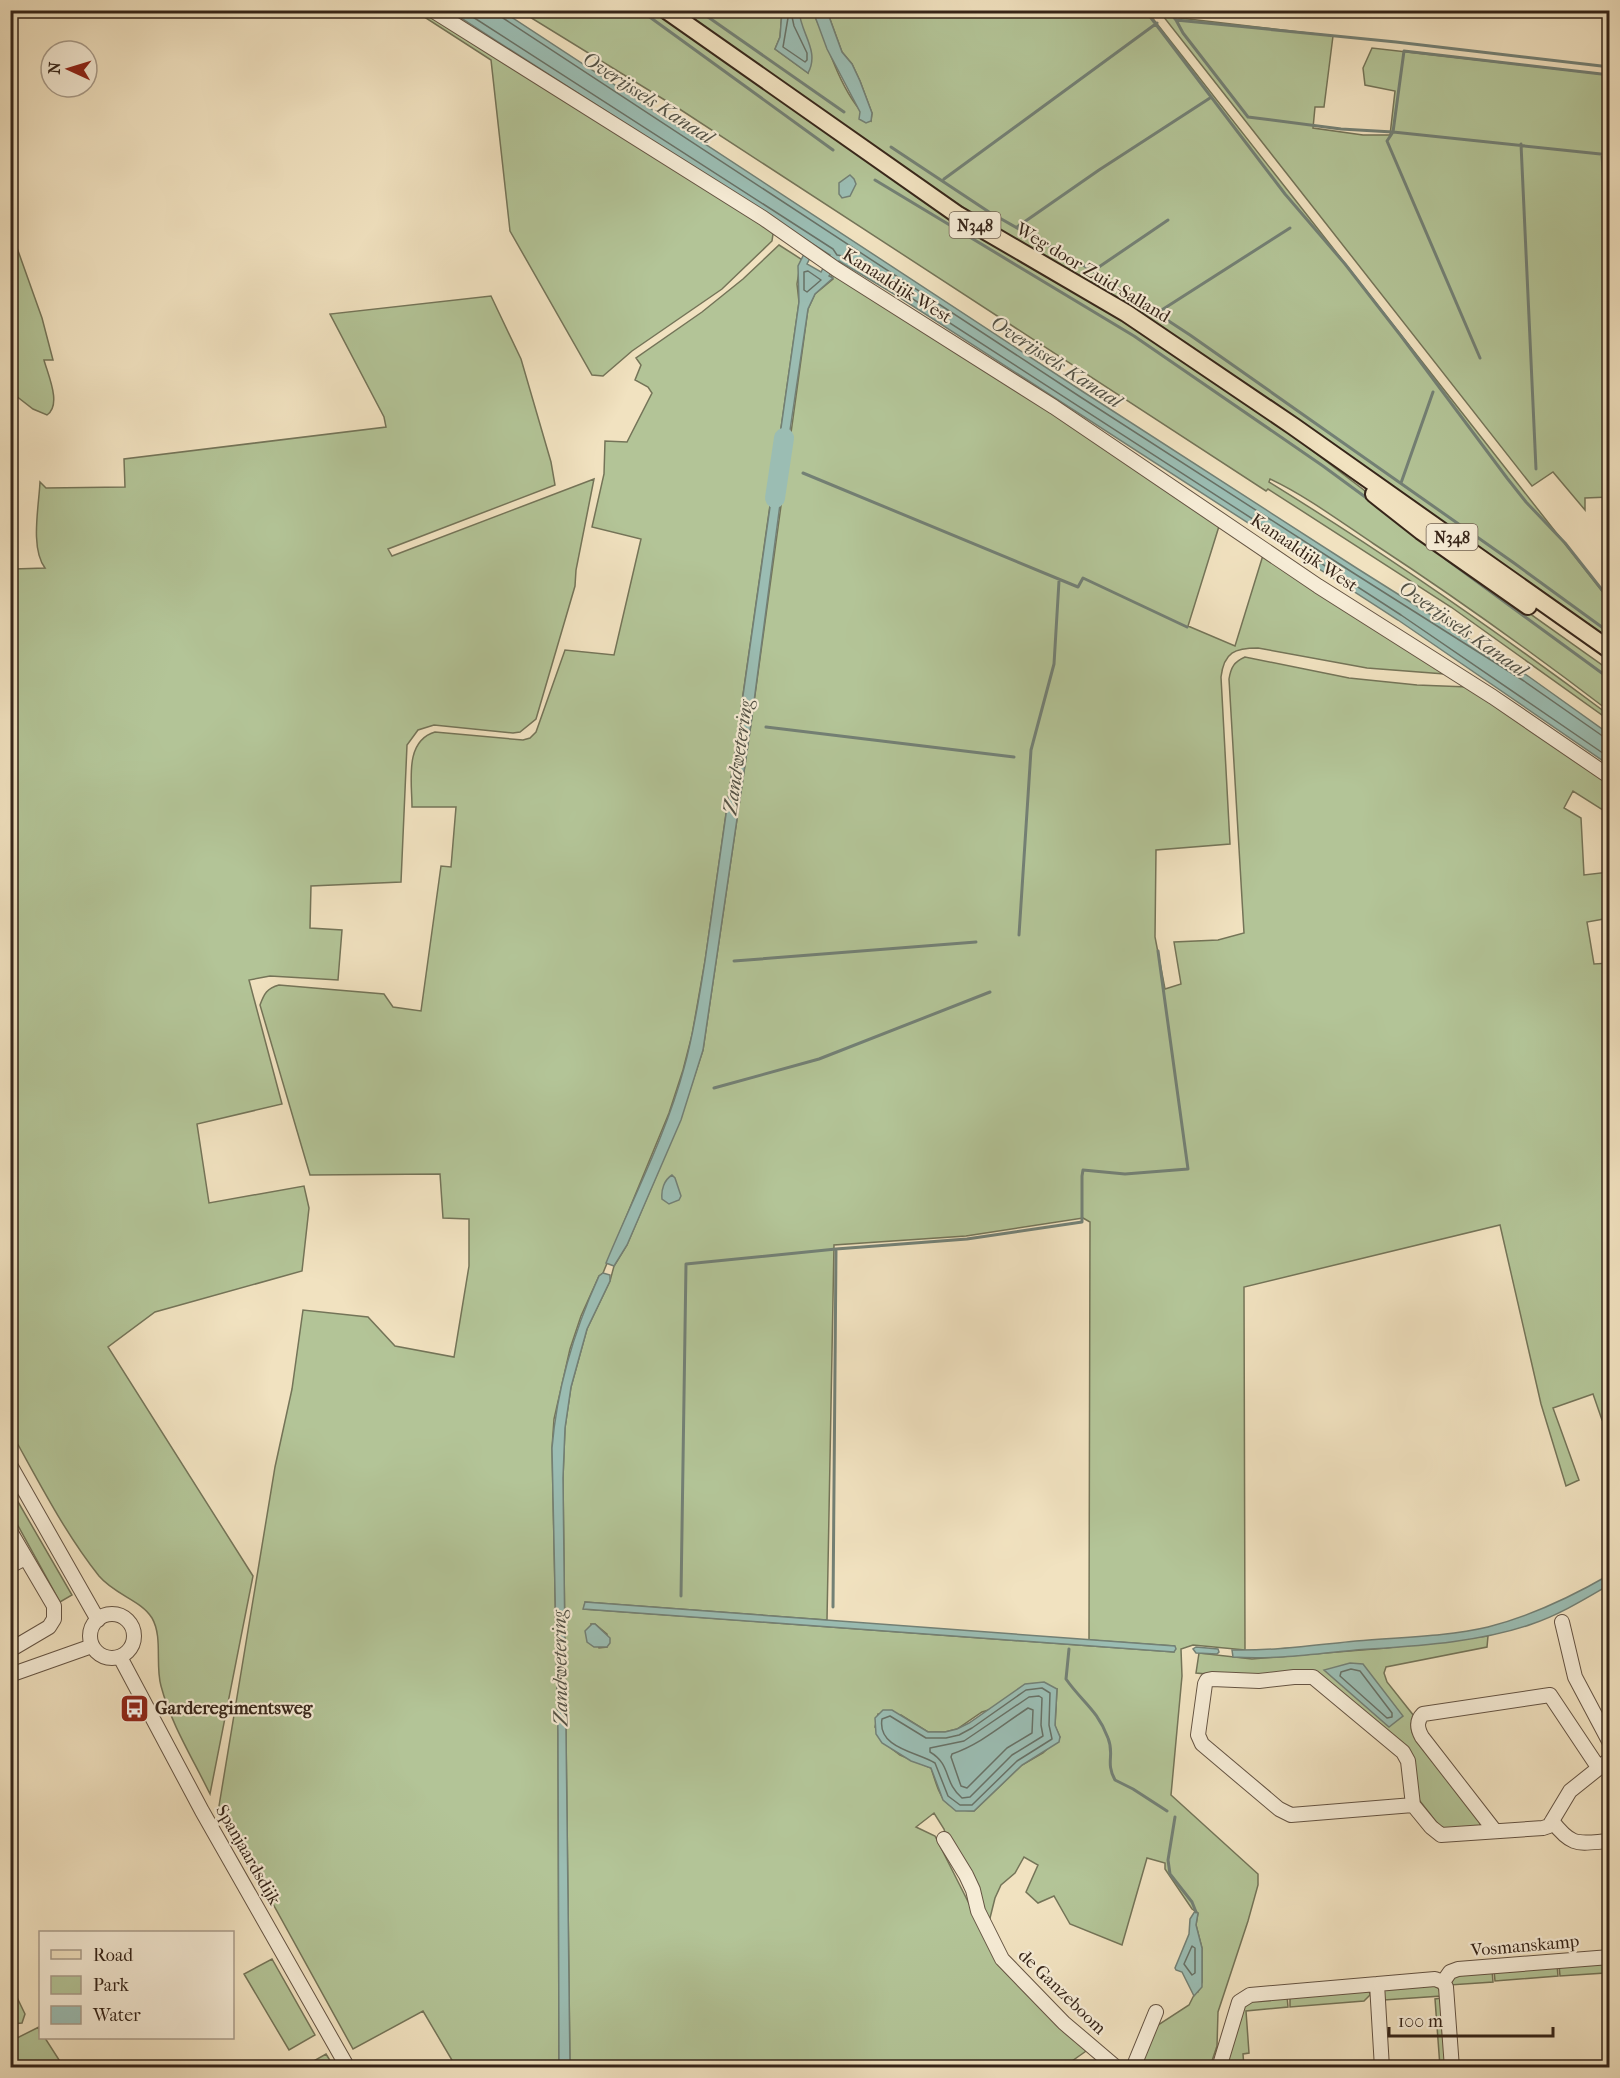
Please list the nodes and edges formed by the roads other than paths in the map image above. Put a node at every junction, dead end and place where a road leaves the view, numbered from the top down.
1 (432, 10) edge
2 (666, 10) edge
3 (1293, 426) junction
4 (1610, 650) edge
5 (1610, 661) edge
6 (1610, 777) edge
7 (10, 1465) edge
8 (10, 1531) edge
9 (25, 1558) junction
10 (10, 1566) edge
11 (98, 1620) junction
12 (1562, 1622) dead end
13 (92, 1646) junction
14 (10, 1650) edge
15 (120, 1657) junction
16 (10, 1676) edge
17 (1610, 1743) edge
18 (1604, 1763) edge
19 (1413, 1805) junction
20 (1552, 1821) junction
21 (1495, 1831) junction
22 (944, 1839) dead end
23 (1610, 1840) edge
24 (1609, 1957) edge
25 (1610, 1962) edge
26 (1443, 1982) junction
27 (1377, 1984) junction
28 (1156, 2012) dead end
29 (348, 2067) edge
30 (1117, 2067) edge
31 (1133, 2067) edge
32 (1219, 2067) edge
33 (1382, 2067) edge
34 (1452, 2067) edge

1 - 6 street, Kanaaldijk West
2 - 3 main road, Weg door Zuid-Salland / N348
3 - 4 main road, Weg door Zuid-Salland / N348
3 - 5 main road, Weg door Zuid-Salland / N348
7 - 11 street
8 - 9 street
9 - 10 street
9 - 14 street
11 - 13 street
11 - 15 street
12 - 17 street
13 - 15 street
13 - 16 street
15 - 29 street, Spanjaardsdijk
18 - 20 street
18 - 21 street
19 - 19 street
19 - 21 street
20 - 21 street
20 - 23 street
22 - 30 street, de Ganzeboom
24 - 25 street
24 - 26 street, Vosmanskamp
26 - 27 street
26 - 34 street
27 - 32 street
27 - 33 street
28 - 31 street

